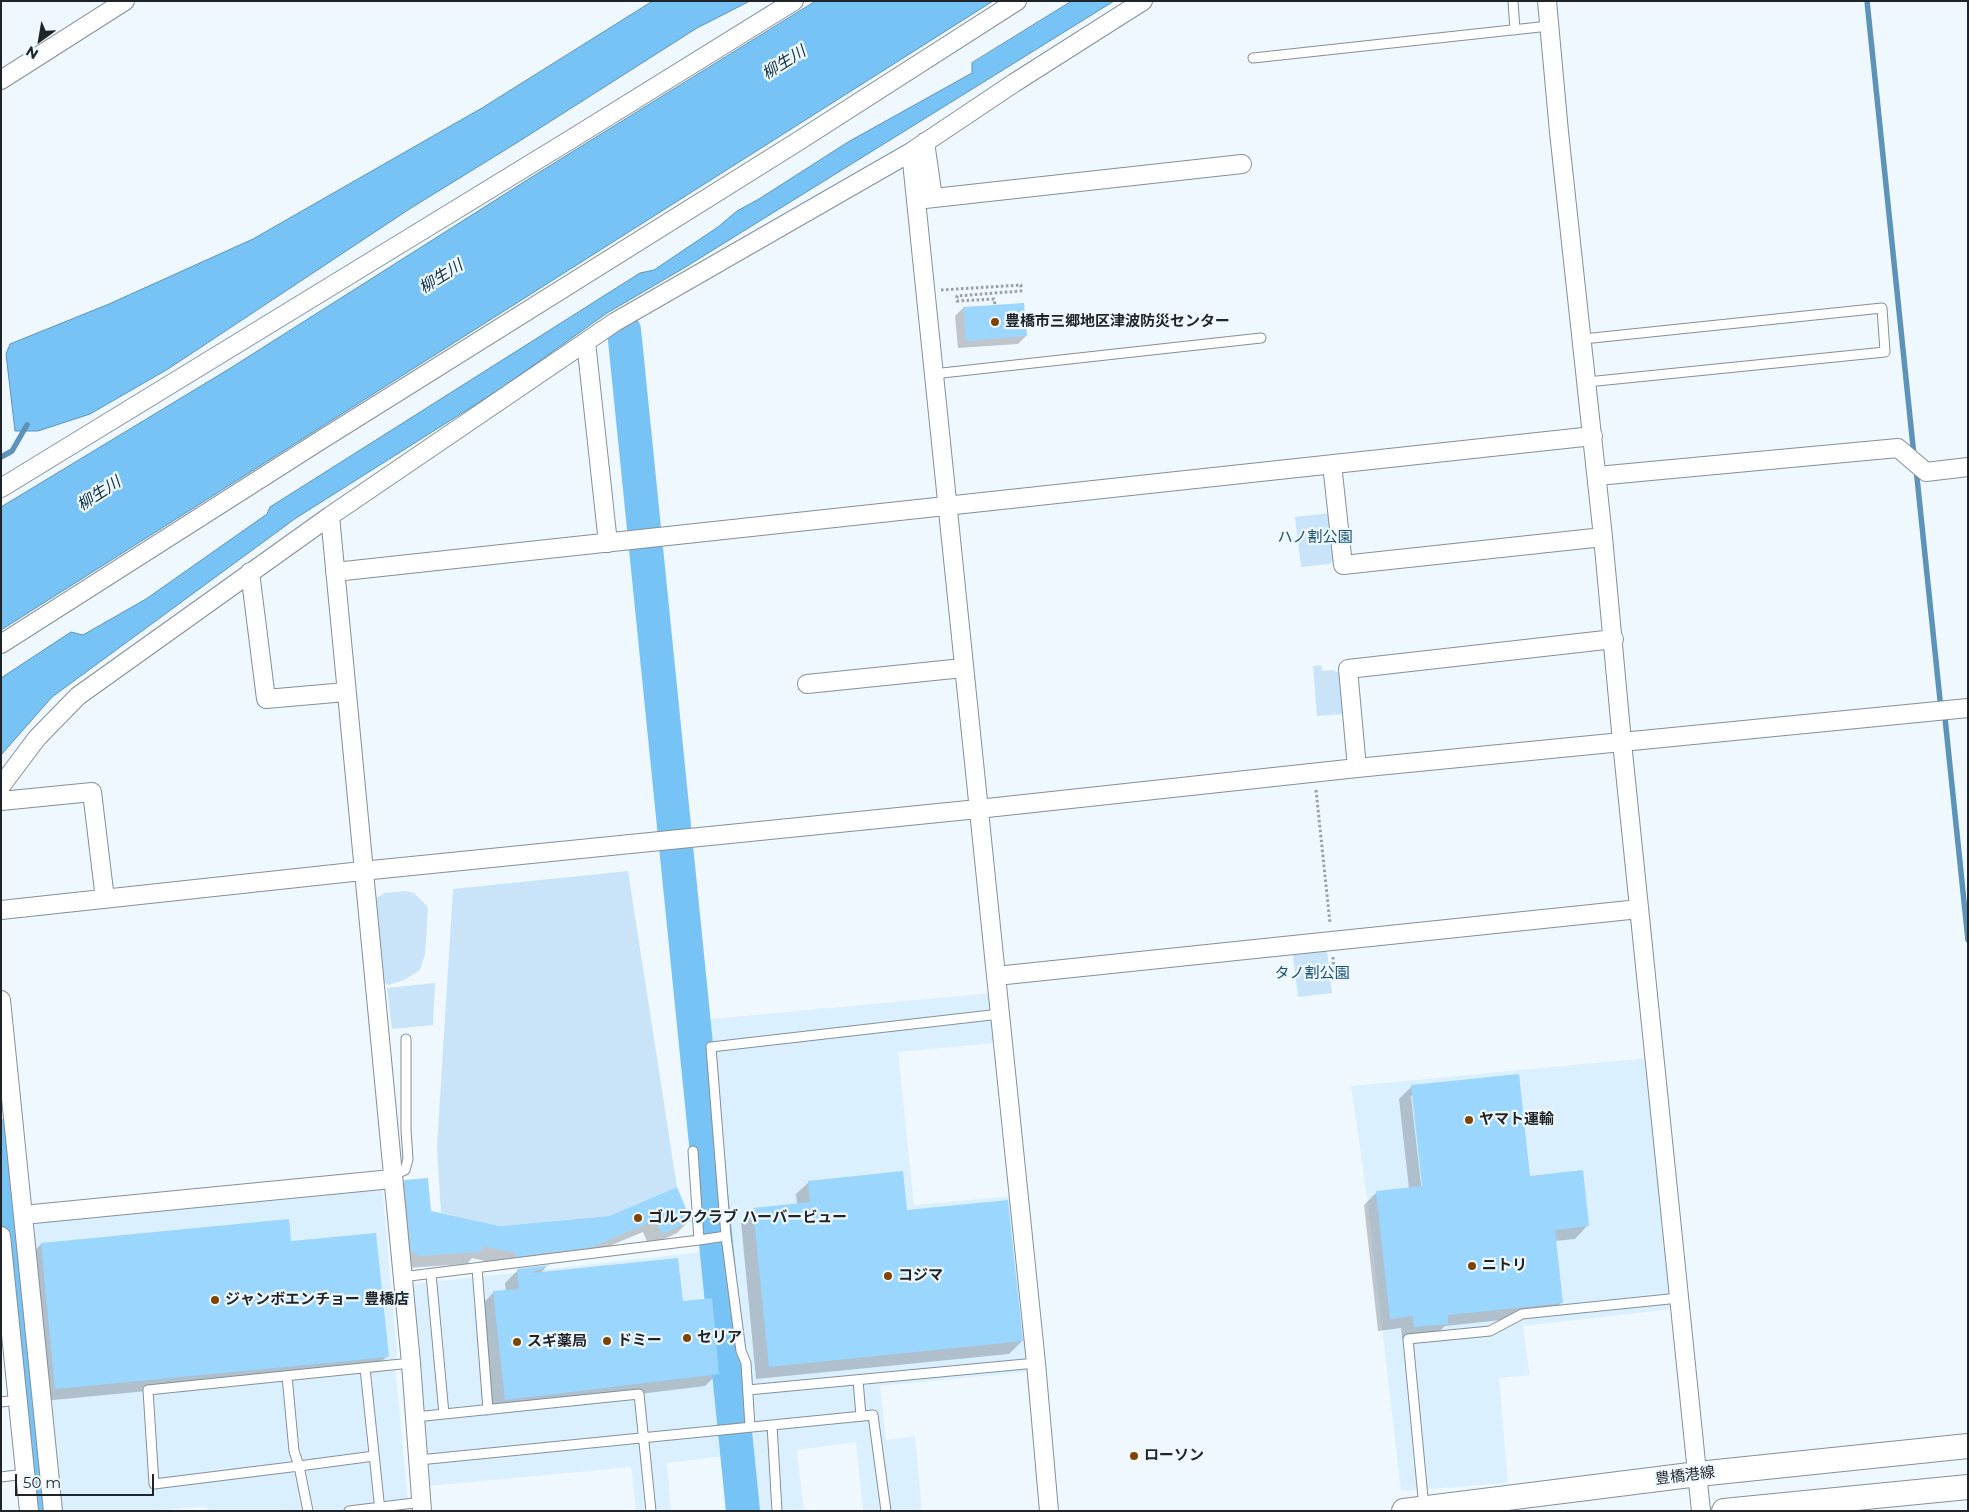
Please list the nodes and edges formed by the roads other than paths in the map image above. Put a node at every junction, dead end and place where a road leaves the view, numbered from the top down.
1 (125, 1) edge
2 (794, 1) edge
3 (1017, 1) edge
4 (1143, 1) edge
5 (1513, 1) edge
6 (1547, 1) edge
7 (1549, 26) junction
8 (1515, 30) junction
9 (1254, 58) dead end
10 (1, 80) edge
11 (918, 147) junction
12 (1242, 164) dead end
13 (924, 199) junction
14 (1261, 338) dead end
15 (1583, 339) junction
16 (586, 342) junction
17 (933, 374) junction
18 (1587, 382) junction
19 (1593, 436) junction
20 (1332, 464) junction
21 (1968, 467) edge
22 (1597, 476) junction
23 (1, 488) edge
24 (947, 507) junction
25 (330, 516) junction
26 (1604, 538) junction
27 (608, 543) junction
28 (250, 572) junction
29 (335, 572) junction
30 (1614, 639) junction
31 (1, 644) edge
32 (963, 668) junction
33 (807, 684) dead end
34 (346, 692) junction
35 (1955, 709) edge
36 (1622, 742) junction
37 (1358, 768) junction
38 (1, 786) edge
39 (1, 801) edge
40 (978, 809) junction
41 (362, 870) junction
42 (105, 899) junction
43 (1639, 909) junction
44 (1, 910) edge
45 (996, 976) junction
46 (1, 1000) edge
47 (1000, 1014) junction
48 (406, 1039) dead end
49 (692, 1151) dead end
50 (392, 1177) junction
51 (23, 1215) junction
52 (1, 1236) edge
53 (723, 1237) junction
54 (699, 1240) junction
55 (477, 1268) junction
56 (431, 1274) junction
57 (402, 1277) junction
58 (1679, 1298) junction
59 (6, 1337) edge
60 (1036, 1363) junction
61 (411, 1364) junction
62 (365, 1368) junction
63 (287, 1376) junction
64 (858, 1380) junction
65 (748, 1390) junction
66 (10, 1401) edge
67 (488, 1410) junction
68 (444, 1414) junction
69 (861, 1416) junction
70 (415, 1417) junction
71 (772, 1425) junction
72 (746, 1428) junction
73 (643, 1438) junction
74 (1968, 1446) edge
75 (374, 1456) junction
76 (419, 1460) junction
77 (299, 1466) junction
78 (25, 1474) junction
79 (1698, 1474) junction
80 (1, 1477) edge
81 (1968, 1487) edge
82 (422, 1506) edge
83 (380, 1509) edge
84 (1414, 1510) edge
85 (29, 1511) edge
86 (53, 1511) edge
87 (308, 1511) edge
88 (349, 1511) edge
89 (652, 1511) edge
90 (777, 1511) edge
91 (886, 1511) edge
92 (1049, 1511) edge
93 (1701, 1511) edge
94 (1724, 1511) edge

1 - 10 street
2 - 23 street
3 - 31 street
4 - 11 street
5 - 8 lane
6 - 7 street
7 - 8 lane
7 - 15 street
8 - 9 lane
11 - 13 street
11 - 16 street
12 - 13 street
13 - 17 street
14 - 17 lane
15 - 18 street
15 - 18 lane
16 - 25 street
16 - 27 street
17 - 24 street
18 - 19 street
19 - 20 street
19 - 22 street
20 - 24 street
20 - 26 street
21 - 22 street
22 - 26 street
24 - 27 street
24 - 32 street
25 - 28 street
25 - 29 street
26 - 30 street
27 - 29 street
28 - 34 street
28 - 38 street
29 - 34 street
30 - 36 street
30 - 37 street
32 - 33 street
32 - 40 street
34 - 41 street
35 - 36 street
36 - 37 street
36 - 43 street
37 - 40 street
39 - 42 street
40 - 41 street
40 - 45 street
41 - 42 street
41 - 50 street
42 - 44 street
43 - 45 street
43 - 58 street
45 - 47 street
46 - 51 street
47 - 53 lane
47 - 60 street
48 - 50 lane
49 - 54 lane
50 - 51 street
50 - 57 street
51 - 86 street
52 - 59 street
53 - 54 lane
53 - 65 lane
54 - 55 lane
55 - 56 lane
55 - 67 lane
56 - 57 lane
56 - 68 lane
57 - 61 street
58 - 79 street
58 - 84 lane
59 - 66 street
60 - 64 lane
60 - 92 street
61 - 62 lane
61 - 70 street
62 - 63 lane
62 - 75 lane
63 - 77 lane
63 - 77 lane
64 - 65 lane
64 - 69 lane
65 - 72 lane
66 - 78 street
67 - 68 lane
67 - 73 lane
68 - 70 lane
69 - 71 lane
69 - 91 lane
70 - 76 street
71 - 72 lane
71 - 90 lane
72 - 73 lane
73 - 76 lane
73 - 89 lane
74 - 79 main road, 豊橋港線
75 - 77 lane
75 - 83 lane
76 - 82 street
77 - 87 lane
78 - 80 lane
78 - 85 street
79 - 84 main road, 豊橋港線
79 - 93 street
81 - 94 main road
82 - 83 lane
83 - 88 lane

